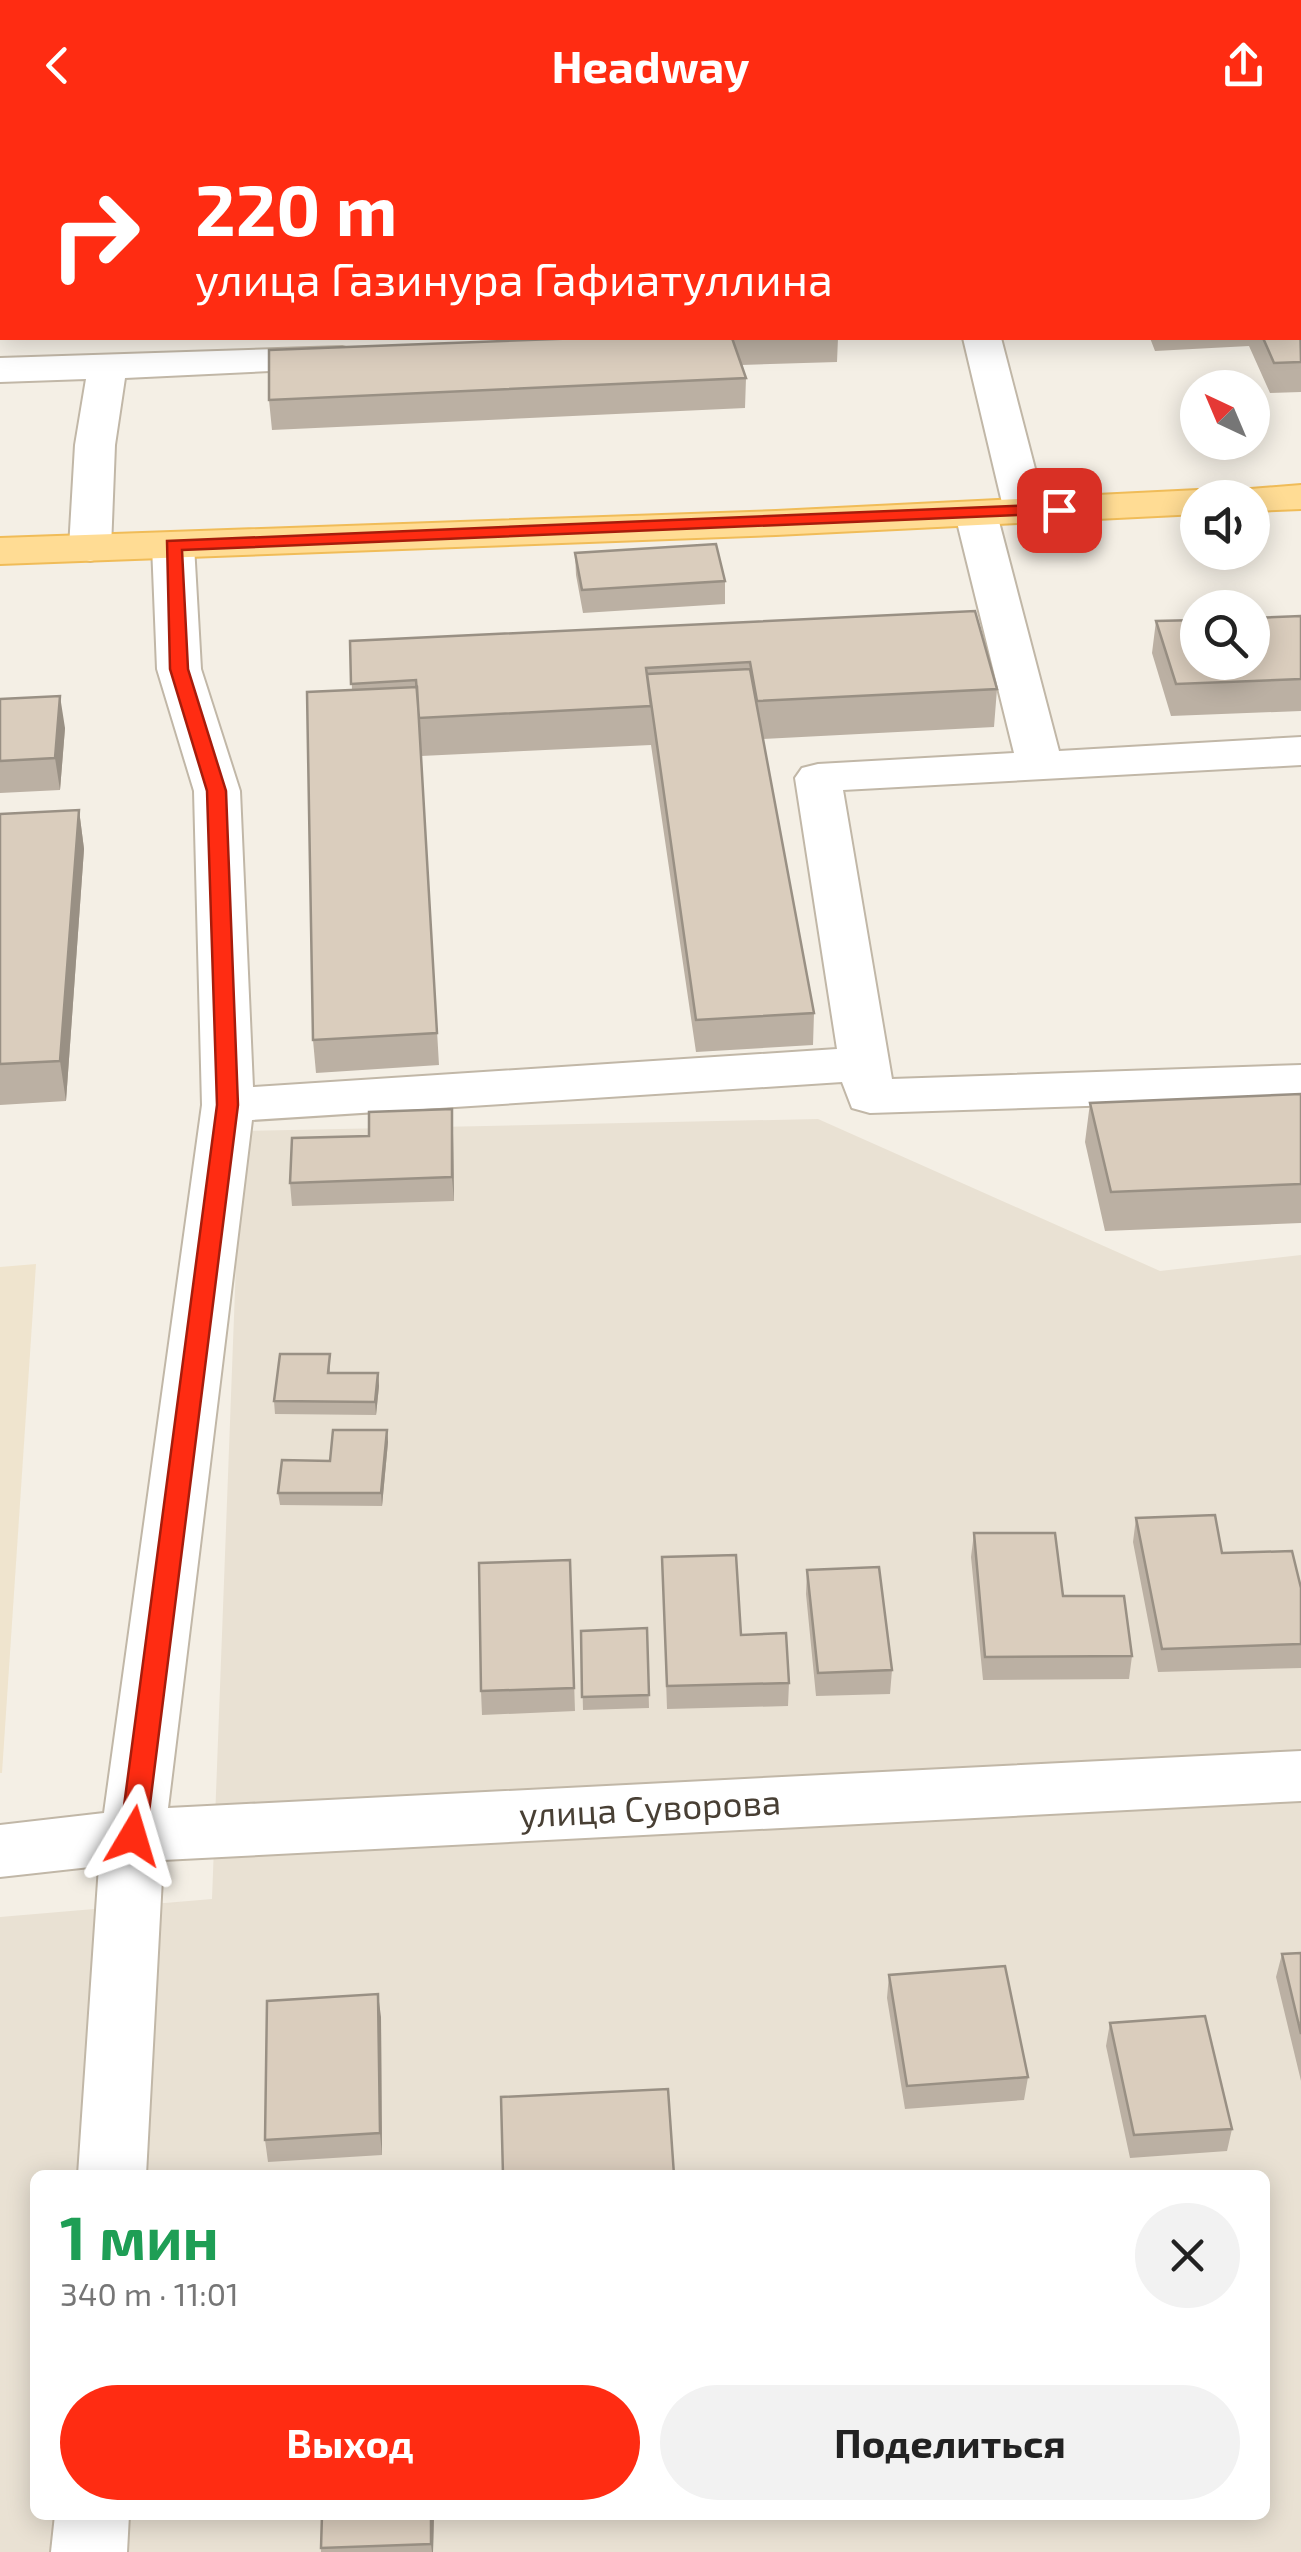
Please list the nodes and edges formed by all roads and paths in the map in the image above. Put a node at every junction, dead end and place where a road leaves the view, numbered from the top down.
1 (982, 340) edge
2 (382, 358) edge
3 (107, 367) junction
4 (0, 370) edge
5 (1301, 496) edge
6 (1270, 498) edge
7 (1180, 503) edge
8 (1025, 511) junction
9 (976, 514) junction
10 (173, 545) junction
11 (90, 548) junction
12 (0, 551) edge
13 (1301, 751) edge
14 (1040, 766) junction
15 (864, 1064) junction
16 (1301, 1082) edge
17 (228, 1105) junction
18 (1301, 1776) edge
19 (133, 1836) junction
20 (0, 1851) edge
21 (112, 2170) edge
22 (92, 2520) edge
23 (90, 2552) edge

1 - 8 street
2 - 3 street
3 - 4 street
3 - 11 street
5 - 6 main road
7 - 8 main road
8 - 9 main road
9 - 10 main road
9 - 14 street
10 - 11 main road
10 - 17 street
11 - 12 main road
13 - 14 street
14 - 15 street
15 - 16 street
15 - 17 street
17 - 19 street
18 - 19 street, улица Суворова
19 - 20 street, улица Суворова
19 - 21 street
22 - 23 street

